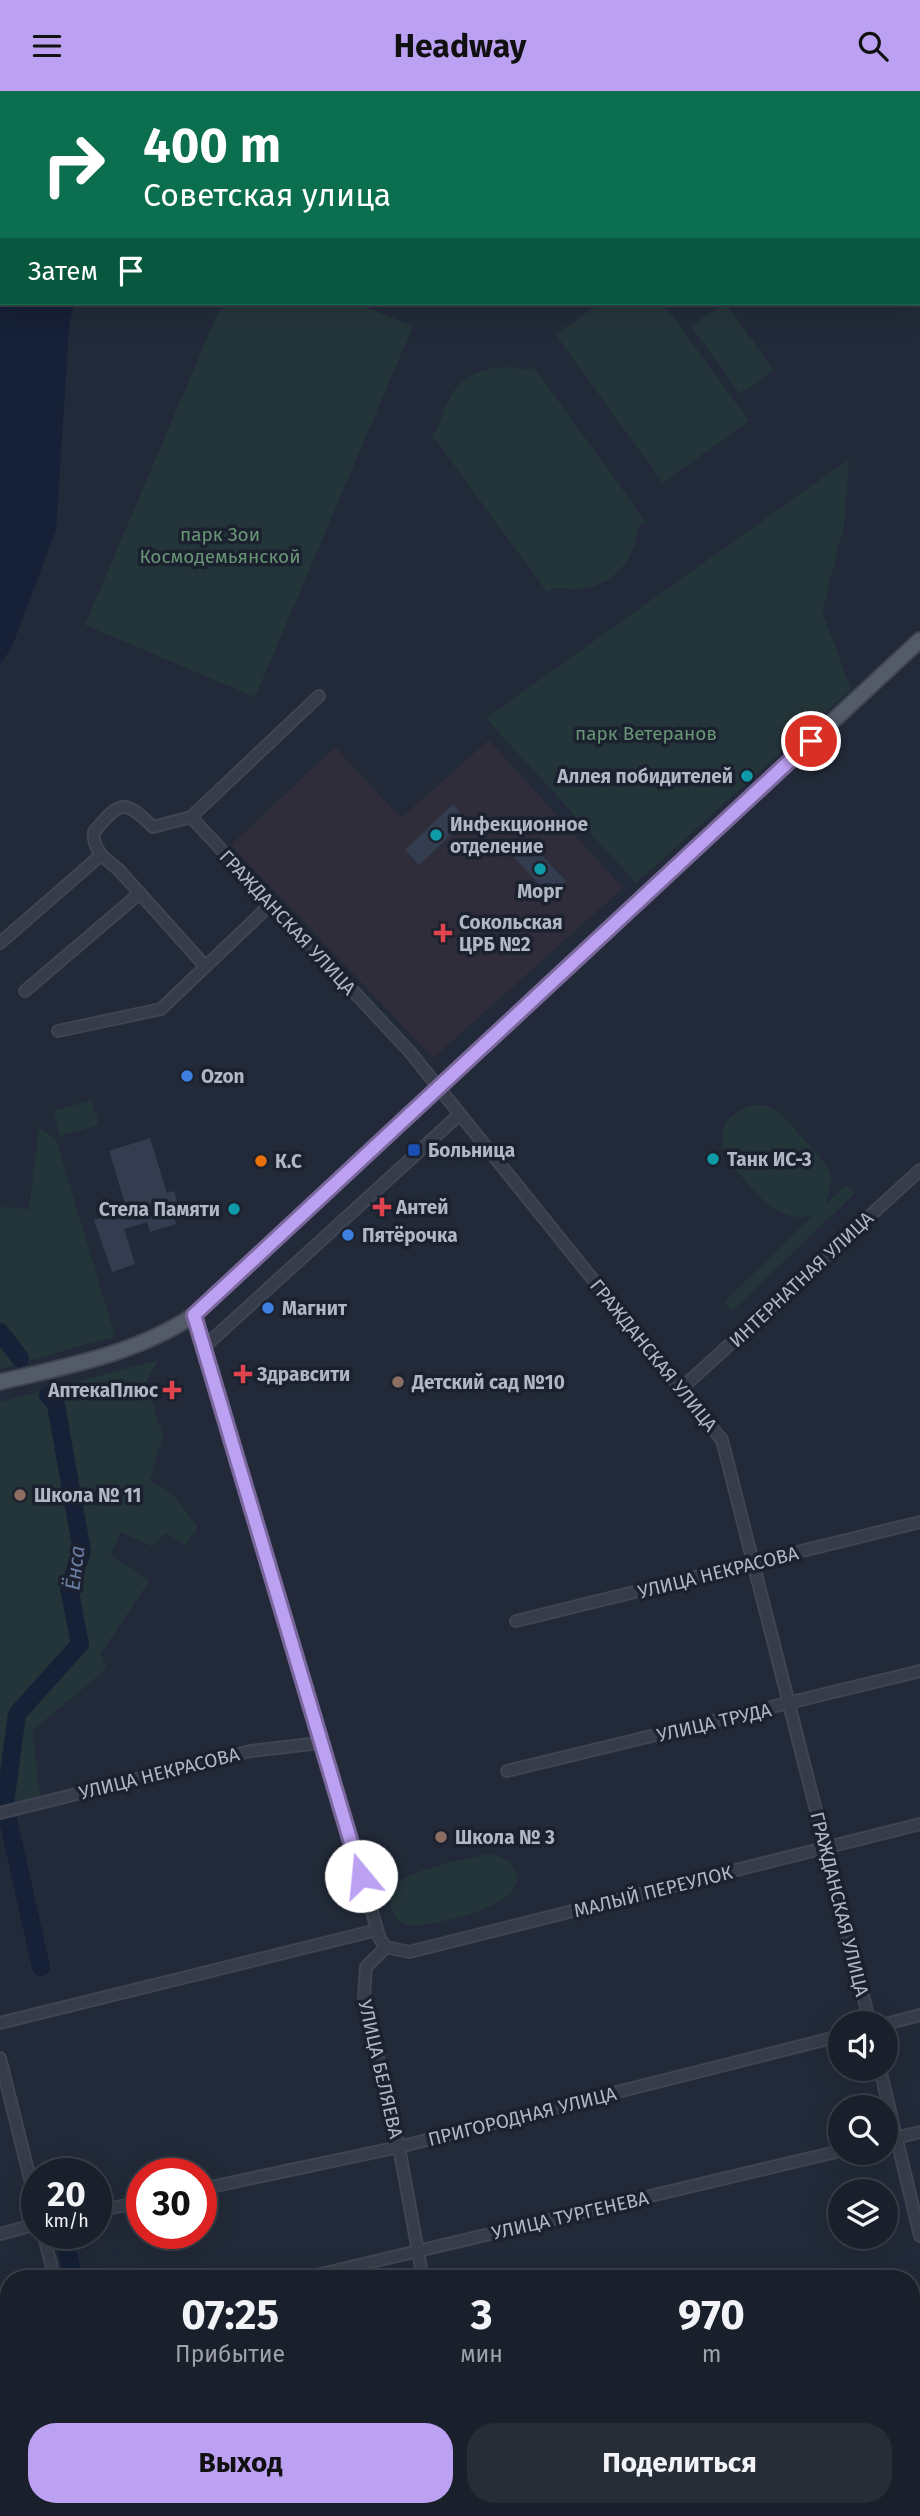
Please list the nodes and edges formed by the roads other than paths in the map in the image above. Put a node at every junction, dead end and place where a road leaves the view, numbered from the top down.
1 (920, 640) edge
2 (319, 696) dead end
3 (191, 817) junction
4 (101, 855) junction
5 (140, 893) junction
6 (271, 904) junction
7 (0, 943) edge
8 (205, 965) junction
9 (25, 991) dead end
10 (58, 1031) dead end
11 (438, 1087) junction
12 (460, 1114) junction
13 (920, 1170) edge
14 (194, 1315) junction
15 (203, 1348) junction
16 (0, 1382) edge
17 (682, 1388) junction
18 (920, 1522) edge
19 (755, 1562) junction
20 (516, 1622) dead end
21 (920, 1671) edge
22 (790, 1704) junction
23 (320, 1743) junction
24 (507, 1770) dead end
25 (0, 1813) edge
26 (920, 1824) edge
27 (826, 1848) junction
28 (377, 1930) junction
29 (386, 1947) junction
30 (867, 2011) edge
31 (920, 2015) edge
32 (898, 2021) edge
33 (0, 2023) edge
34 (828, 2039) edge
35 (0, 2058) edge
36 (920, 2132) edge
37 (898, 2137) edge
38 (399, 2147) junction
39 (828, 2154) edge
40 (25, 2158) edge
41 (898, 2162) edge
42 (217, 2186) edge
43 (21, 2228) edge
44 (0, 2234) edge
45 (920, 2236) edge
46 (47, 2249) edge
47 (420, 2250) junction
48 (53, 2270) edge
49 (337, 2270) edge
50 (422, 2270) edge

1 - 11 main road
2 - 3 street
3 - 4 street
3 - 6 street, ГРАЖДАНСКАЯ УЛИЦА
4 - 5 street
4 - 7 street
5 - 8 street
5 - 9 street
6 - 8 street
6 - 11 street, ГРАЖДАНСКАЯ УЛИЦА
8 - 10 street
11 - 12 street, ГРАЖДАНСКАЯ УЛИЦА
11 - 14 main road
12 - 15 street
12 - 17 street, ГРАЖДАНСКАЯ УЛИЦА
13 - 17 street, ИНТЕРНАТНАЯ УЛИЦА
14 - 15 street
14 - 16 main road
15 - 23 street
17 - 19 street, ГРАЖДАНСКАЯ УЛИЦА
18 - 19 street, УЛИЦА НЕКРАСОВА
19 - 20 street, УЛИЦА НЕКРАСОВА
19 - 22 street, ГРАЖДАНСКАЯ УЛИЦА
21 - 22 street, УЛИЦА ТРУДА
22 - 24 street, УЛИЦА ТРУДА
22 - 27 street, ГРАЖДАНСКАЯ УЛИЦА
23 - 25 street, УЛИЦА НЕКРАСОВА
23 - 28 street
26 - 27 street, МАЛЫЙ ПЕРЕУЛОК
27 - 29 street, МАЛЫЙ ПЕРЕУЛОК
27 - 30 street, ГРАЖДАНСКАЯ УЛИЦА
28 - 29 street
28 - 33 street
29 - 38 street, УЛИЦА БЕЛЯЕВА
31 - 32 street
34 - 38 street, ПРИГОРОДНАЯ УЛИЦА
35 - 40 street
36 - 37 street
38 - 42 street, ПРИГОРОДНАЯ УЛИЦА
38 - 47 street, УЛИЦА БЕЛЯЕВА
39 - 47 street, УЛИЦА ТУРГЕНЕВА
41 - 45 street
43 - 44 street
46 - 48 street
47 - 49 street, УЛИЦА ТУРГЕНЕВА
47 - 50 street, УЛИЦА БЕЛЯЕВА

